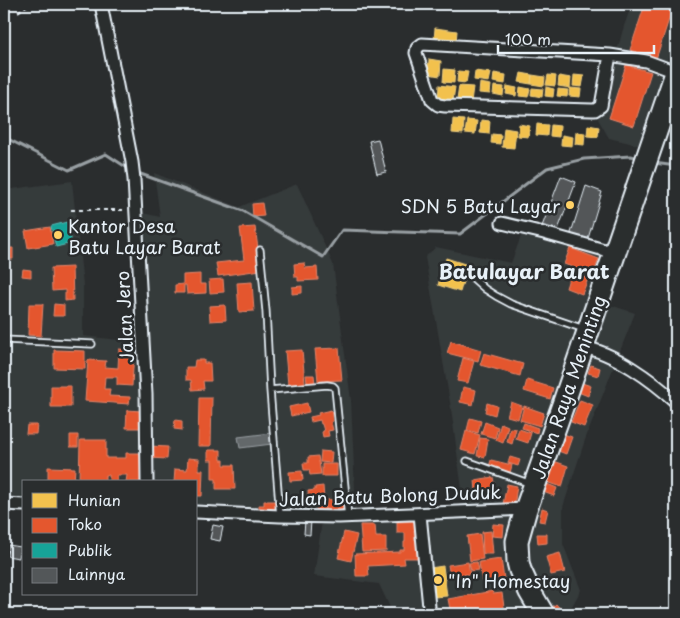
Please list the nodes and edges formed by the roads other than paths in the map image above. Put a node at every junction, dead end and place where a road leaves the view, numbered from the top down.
1 (100, 4) edge
2 (610, 55) junction
3 (676, 72) edge
4 (502, 223) dead end
5 (260, 250) dead end
6 (615, 253) junction
7 (467, 273) dead end
8 (585, 339) junction
9 (4, 340) edge
10 (92, 344) dead end
11 (270, 390) junction
12 (676, 402) edge
13 (467, 461) dead end
14 (148, 480) edge
15 (534, 485) junction
16 (4, 504) edge
17 (22, 505) edge
18 (526, 509) junction
19 (198, 512) edge
20 (420, 514) junction
21 (280, 516) junction
22 (348, 517) junction
23 (429, 607) dead end
24 (536, 612) edge

1 - 14 street, Jalan Jero
2 - 2 street
2 - 3 street
3 - 6 highway, Jalan Raya Meninting
4 - 6 street
5 - 11 lane
6 - 8 highway, Jalan Raya Meninting
7 - 8 lane
8 - 12 street
8 - 15 highway, Jalan Raya Meninting
9 - 10 lane
11 - 21 lane
11 - 22 lane
13 - 15 lane
15 - 18 highway, Jalan Raya Meninting
16 - 17 street
18 - 20 street, Jalan Batu Bolong Duduk
18 - 24 highway, Jalan Raya Meninting
19 - 21 street, Jalan Batu Bolong Duduk
20 - 22 street, Jalan Batu Bolong Duduk
20 - 23 street
21 - 22 street, Jalan Batu Bolong Duduk

